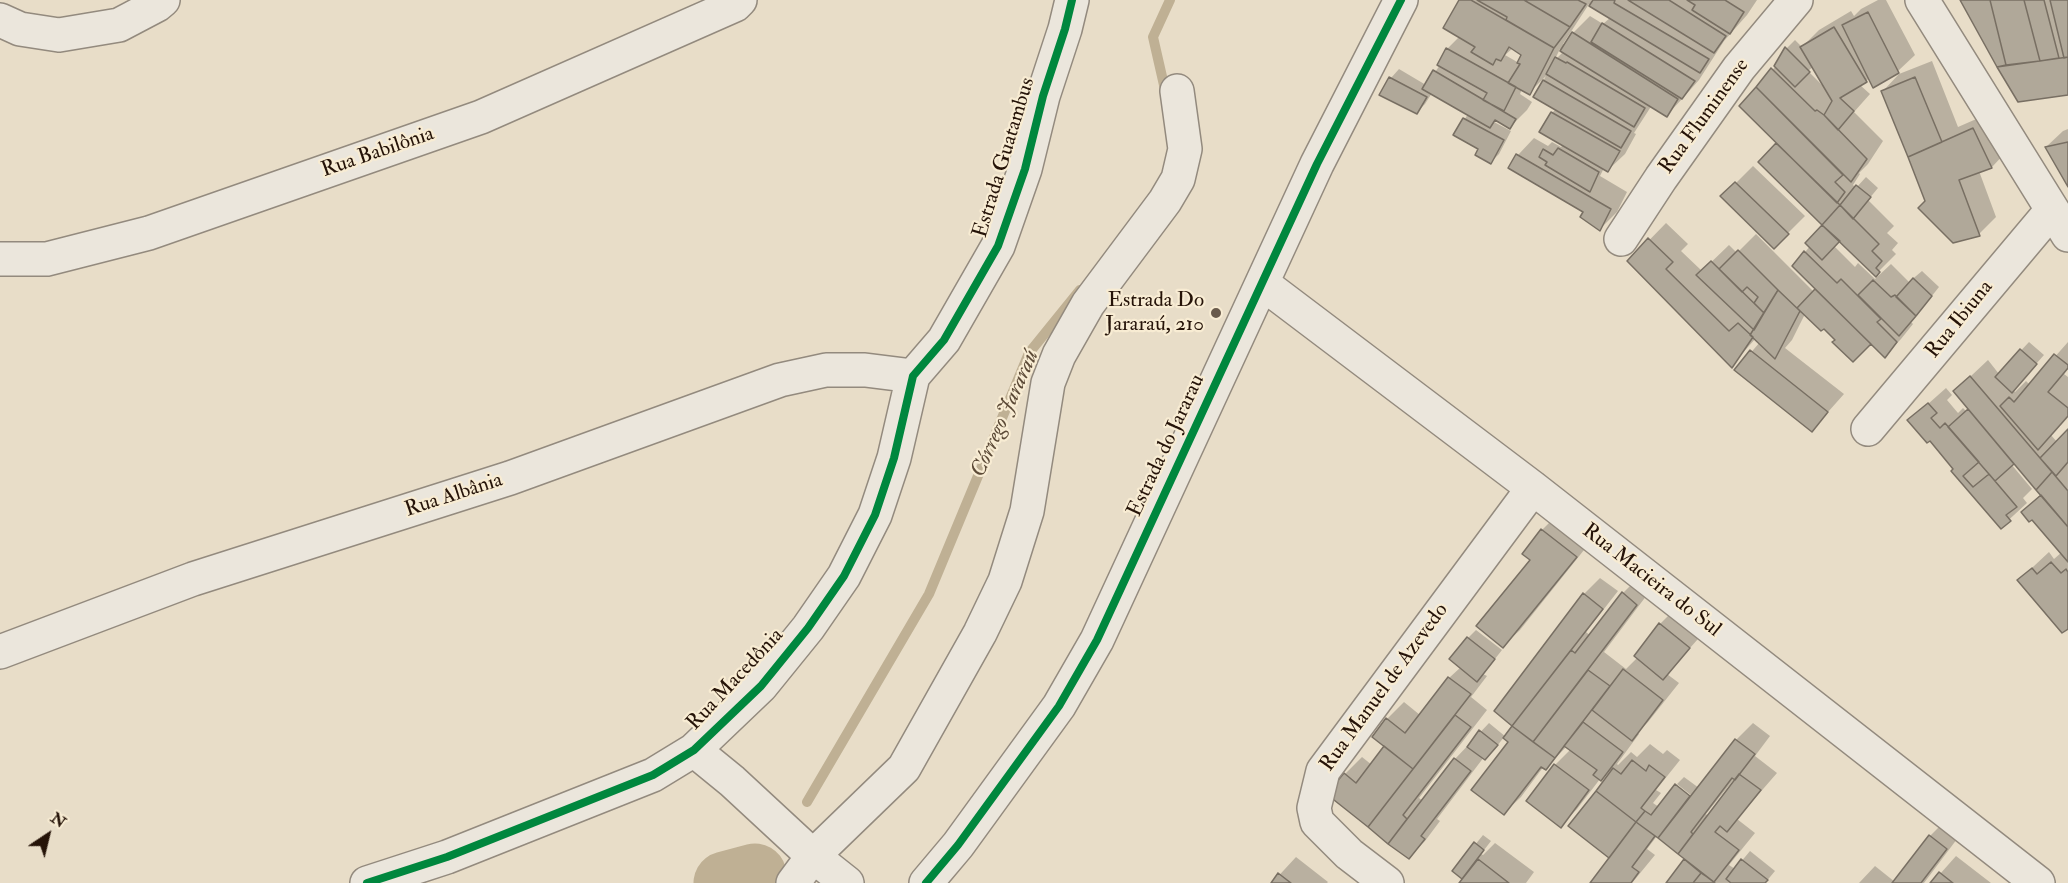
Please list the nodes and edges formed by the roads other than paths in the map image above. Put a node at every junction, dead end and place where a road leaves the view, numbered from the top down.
1 (163, 0) edge
2 (740, 0) edge
3 (1072, 0) edge
4 (1401, 0) edge
5 (1796, 0) edge
6 (1922, 0) edge
7 (0, 21) edge
8 (1177, 91) dead end
9 (2060, 223) edge
10 (1621, 239) dead end
11 (0, 259) edge
12 (1262, 283) junction
13 (913, 376) junction
14 (1868, 429) dead end
15 (1533, 488) junction
16 (0, 652) edge
17 (694, 750) junction
18 (813, 856) junction
19 (441, 870) edge
20 (367, 883) edge
21 (793, 883) edge
22 (847, 883) edge
23 (926, 883) edge
24 (1387, 883) edge
25 (2038, 883) edge

1 - 7 street
2 - 11 street, Rua Babilônia
3 - 13 street, Estrada Guatambus
4 - 12 street, Estrada do Jararau
5 - 10 street, Rua Fluminense
6 - 9 street
8 - 18 street
9 - 14 street, Rua Ibiuna
12 - 15 street, Rua Macieira do Sul
12 - 23 street, Estrada do Jararau
13 - 16 street, Rua Albânia
13 - 17 street, Rua Macedônia
15 - 24 street, Rua Manuel de Azevedo
15 - 25 street, Rua Macieira do Sul
17 - 18 street
17 - 19 street, Rua Macedônia
18 - 21 street
18 - 22 street
19 - 20 street, Rua Macedônia

